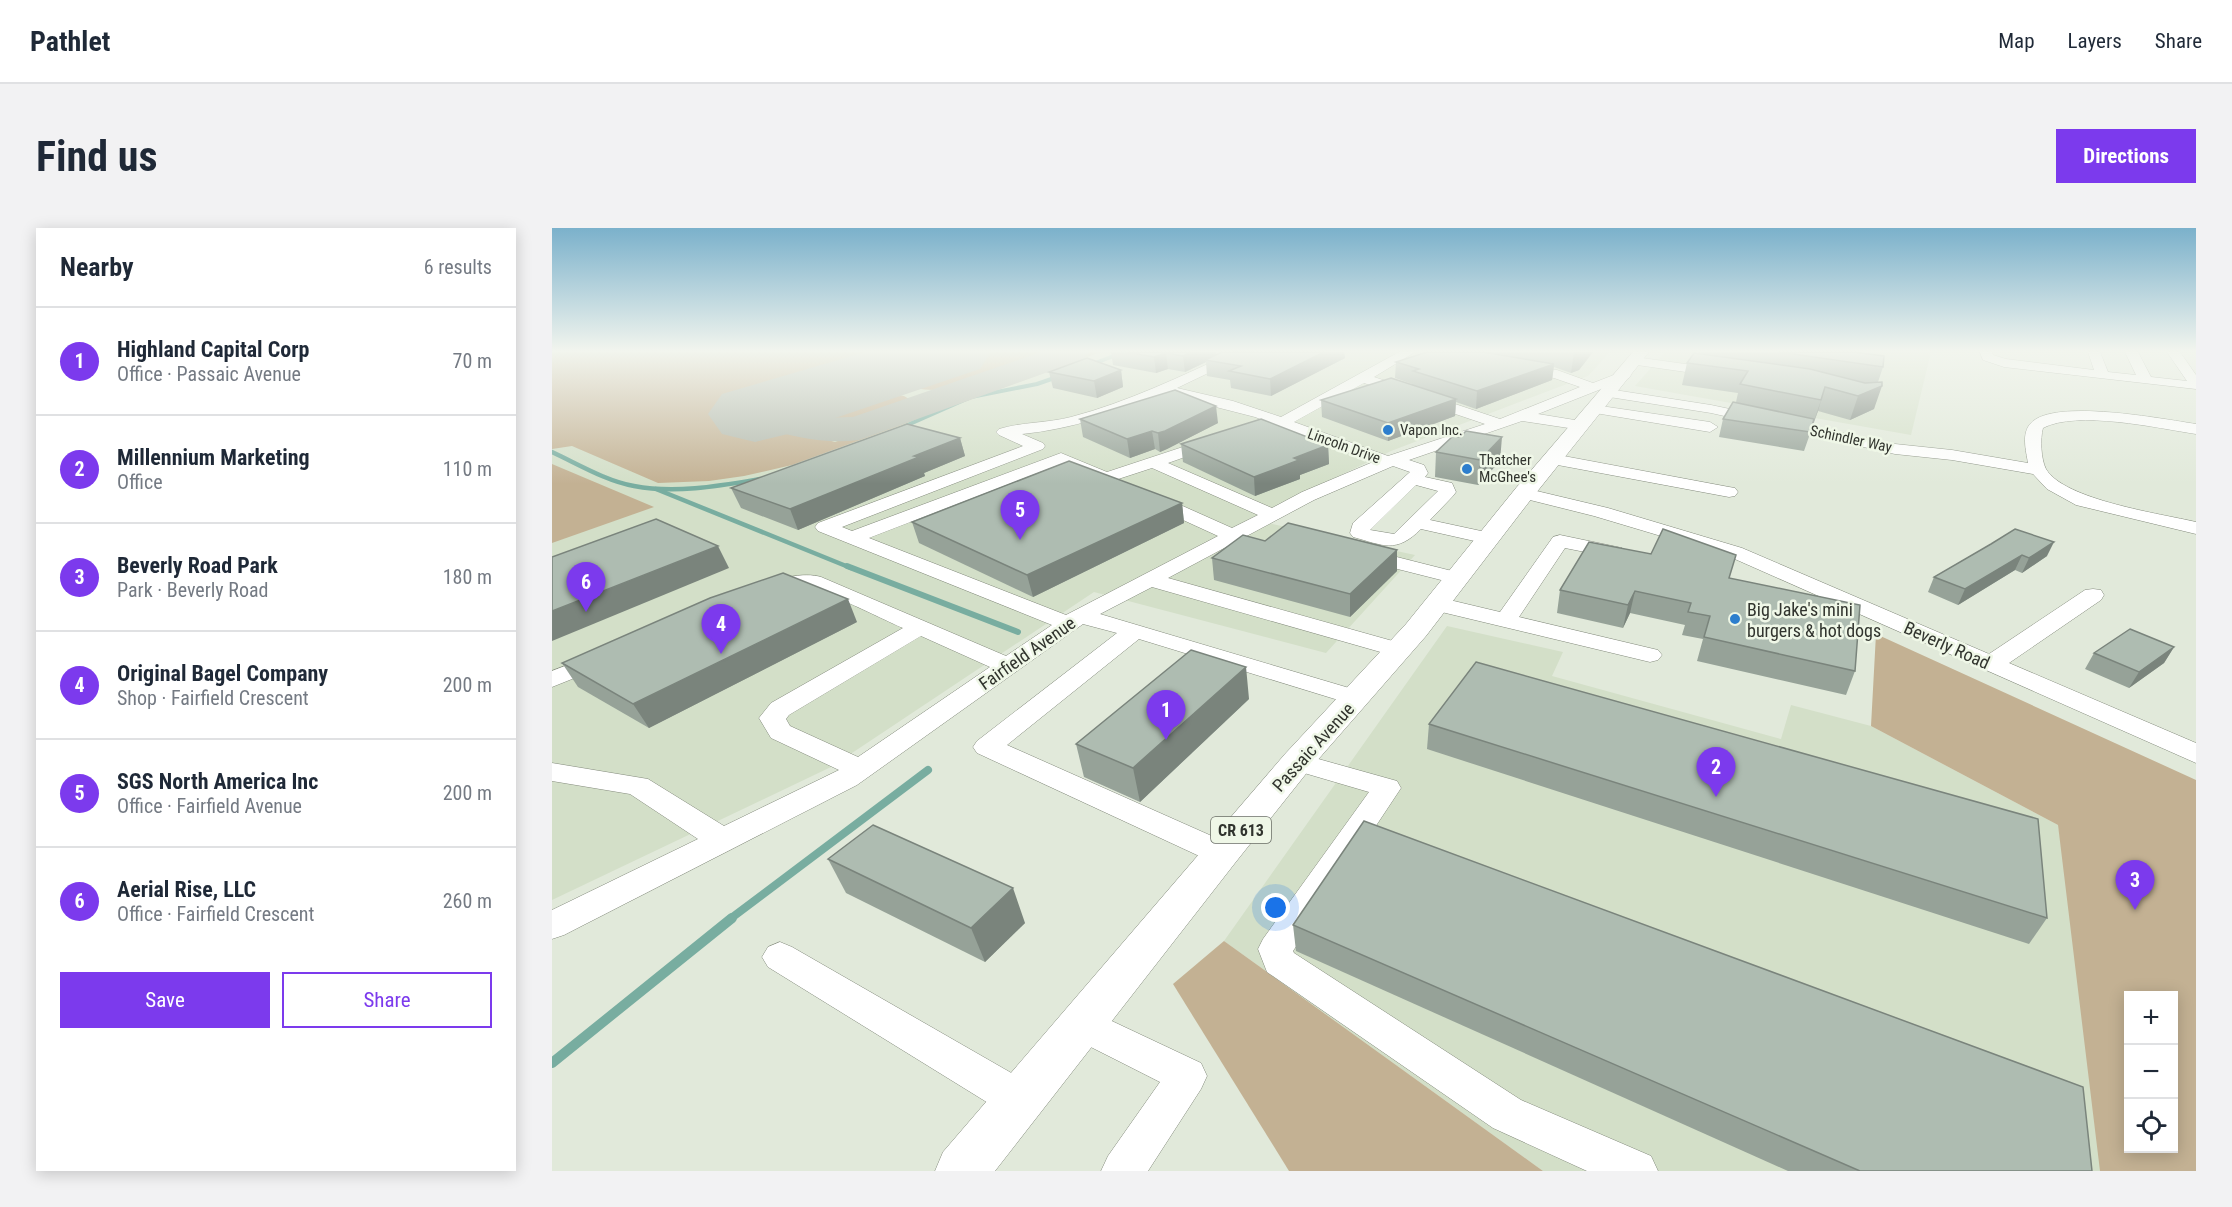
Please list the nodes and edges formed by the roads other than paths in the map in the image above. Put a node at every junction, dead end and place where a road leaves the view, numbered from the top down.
1 (1145, 396) edge
2 (1193, 396) edge
3 (1328, 396) edge
4 (1426, 396) edge
5 (1585, 396) edge
6 (1601, 396) edge
7 (1638, 396) edge
8 (1594, 409) junction
9 (1510, 420) junction
10 (1279, 421) junction
11 (1582, 425) junction
12 (1710, 427) dead end
13 (1254, 428) edge
14 (2196, 429) edge
15 (1231, 436) edge
16 (1037, 446) junction
17 (1061, 458) junction
18 (1553, 459) junction
19 (1390, 461) junction
20 (1152, 462) junction
21 (2038, 470) junction
22 (1415, 474) junction
23 (1106, 478) junction
24 (1729, 492) dead end
25 (1524, 493) junction
26 (1271, 514) junction
27 (1418, 523) junction
28 (2196, 528) edge
29 (1241, 530) junction
30 (1285, 534) edge
31 (852, 538) junction
32 (1488, 538) junction
33 (1342, 549) edge
34 (1616, 552) edge
35 (1148, 579) junction
36 (1447, 591) junction
37 (2093, 595) dead end
38 (757, 598) edge
39 (1075, 620) junction
40 (1506, 620) junction
41 (921, 627) junction
42 (1135, 631) junction
43 (624, 649) edge
44 (1399, 650) junction
45 (1650, 655) dead end
46 (1991, 664) junction
47 (1008, 666) junction
48 (552, 680) edge
49 (1357, 698) junction
50 (2196, 753) edge
51 (1297, 762) junction
52 (861, 769) junction
53 (552, 772) edge
54 (723, 840) junction
55 (1221, 853) junction
56 (552, 925) edge
57 (780, 957) dead end
58 (1082, 1024) junction
59 (1020, 1100) junction
60 (962, 1171) edge
61 (1123, 1171) edge
62 (1636, 1171) edge

1 - 16 street
2 - 10 street, Lincoln Drive
3 - 10 street
4 - 9 street
5 - 9 street, Fairfield Avenue
6 - 8 main road, Passaic Avenue / CR 613
7 - 21 street, Schindler Way
8 - 11 main road, Passaic Avenue / CR 613
8 - 12 street
9 - 11 street, Fairfield Avenue
9 - 19 street, Fairfield Avenue
10 - 13 street
10 - 19 street, Lincoln Drive
11 - 18 main road, Passaic Avenue / CR 613
14 - 21 street
15 - 20 street
16 - 17 street
16 - 31 street
17 - 23 street
17 - 31 street
18 - 24 street
18 - 25 main road, Passaic Avenue / CR 613
19 - 22 street, Lincoln Drive
19 - 26 street, Fairfield Avenue
20 - 23 street
20 - 26 street
21 - 28 street
22 - 27 street, Lincoln Drive
22 - 27 street
23 - 29 street
25 - 32 main road, Passaic Avenue / CR 613
25 - 46 street, Beverly Road
26 - 29 street, Fairfield Avenue
27 - 32 street
29 - 30 street
29 - 35 street, Fairfield Avenue
31 - 39 street
32 - 36 main road, Passaic Avenue / CR 613
33 - 36 street
34 - 40 street
35 - 39 street, Fairfield Avenue
35 - 44 street
36 - 40 street
36 - 44 main road, Passaic Avenue / CR 613
37 - 46 street
38 - 41 street
39 - 42 street
39 - 47 street, Fairfield Avenue
40 - 45 street
41 - 47 street
41 - 52 street
42 - 49 street
42 - 55 street
43 - 48 street
44 - 49 main road, Passaic Avenue / CR 613
46 - 50 street, Beverly Road
47 - 52 street, Fairfield Avenue
49 - 51 main road, Passaic Avenue / CR 613
51 - 55 main road, Passaic Avenue / CR 613
51 - 62 street
52 - 54 street, Fairfield Avenue
53 - 54 street
54 - 56 street, Fairfield Avenue
55 - 58 main road, Passaic Avenue / CR 613
57 - 59 street
58 - 59 main road, Passaic Avenue / CR 613
58 - 61 street
59 - 60 main road, Passaic Avenue / CR 613

